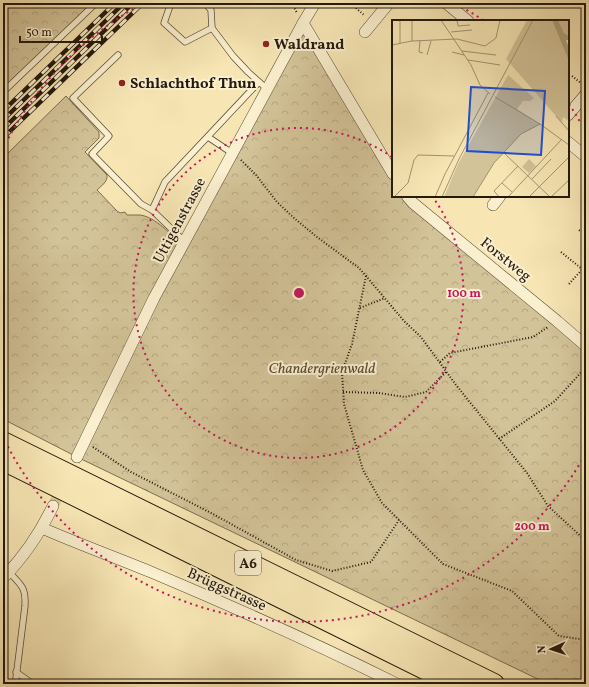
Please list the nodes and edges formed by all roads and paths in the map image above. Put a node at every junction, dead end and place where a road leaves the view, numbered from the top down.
1 (96, 3) edge
2 (171, 3) edge
3 (205, 3) edge
4 (315, 3) edge
5 (389, 3) edge
6 (446, 3) edge
7 (467, 20) edge
8 (302, 23) junction
9 (212, 28) junction
10 (365, 32) dead end
11 (118, 55) dead end
12 (572, 76) dead end
13 (263, 85) junction
14 (586, 87) edge
15 (3, 92) edge
16 (586, 94) edge
17 (569, 114) edge
18 (208, 136) junction
19 (569, 143) edge
20 (232, 153) junction
21 (586, 157) edge
22 (392, 172) edge
23 (408, 197) edge
24 (152, 210) junction
25 (579, 230) dead end
26 (586, 235) edge
27 (184, 241) junction
28 (561, 252) dead end
29 (586, 265) edge
30 (581, 270) junction
31 (584, 274) dead end
32 (366, 276) junction
33 (569, 284) dead end
34 (386, 298) junction
35 (360, 308) junction
36 (557, 321) junction
37 (586, 346) edge
38 (440, 362) junction
39 (586, 367) edge
40 (446, 371) junction
41 (343, 392) junction
42 (499, 439) junction
43 (3, 442) edge
44 (84, 442) junction
45 (77, 457) tunnel mouth
46 (3, 460) edge
47 (53, 506) tunnel mouth
48 (399, 520) junction
49 (42, 528) junction
50 (586, 541) edge
51 (6, 575) edge
52 (586, 640) edge
53 (16, 672) junction
54 (16, 678) dead end
55 (34, 684) edge
56 (397, 684) edge
57 (455, 684) edge
58 (494, 684) edge

1 - 15 lane
2 - 9 lane
3 - 9 lane
4 - 8 street, Uttigenstrasse
5 - 10 street
6 - 7 street
8 - 13 street, Uttigenstrasse
8 - 22 street
9 - 13 lane
11 - 24 lane
12 - 14 path
13 - 18 lane
13 - 20 street, Uttigenstrasse
16 - 17 street
18 - 20 lane
18 - 24 lane
19 - 21 street
20 - 27 street, Uttigenstrasse
20 - 32 path
23 - 36 street, Forstweg
24 - 27 lane
25 - 26 path
27 - 44 street, Uttigenstrasse
28 - 30 path
29 - 30 path
30 - 31 path
30 - 33 path
32 - 34 path
32 - 35 path
34 - 35 path
34 - 38 path
35 - 41 path
36 - 37 street, Forstweg
36 - 38 path
38 - 40 path
39 - 42 path
40 - 41 path
40 - 42 path
41 - 48 path
42 - 50 path
43 - 58 highway, A6
44 - 45 street, Uttigenstrasse
44 - 48 path
46 - 57 highway, A6
47 - 49 street
48 - 52 path
49 - 51 street
49 - 56 street, Brüggstrasse
51 - 53 lane
53 - 54 lane
53 - 55 lane

